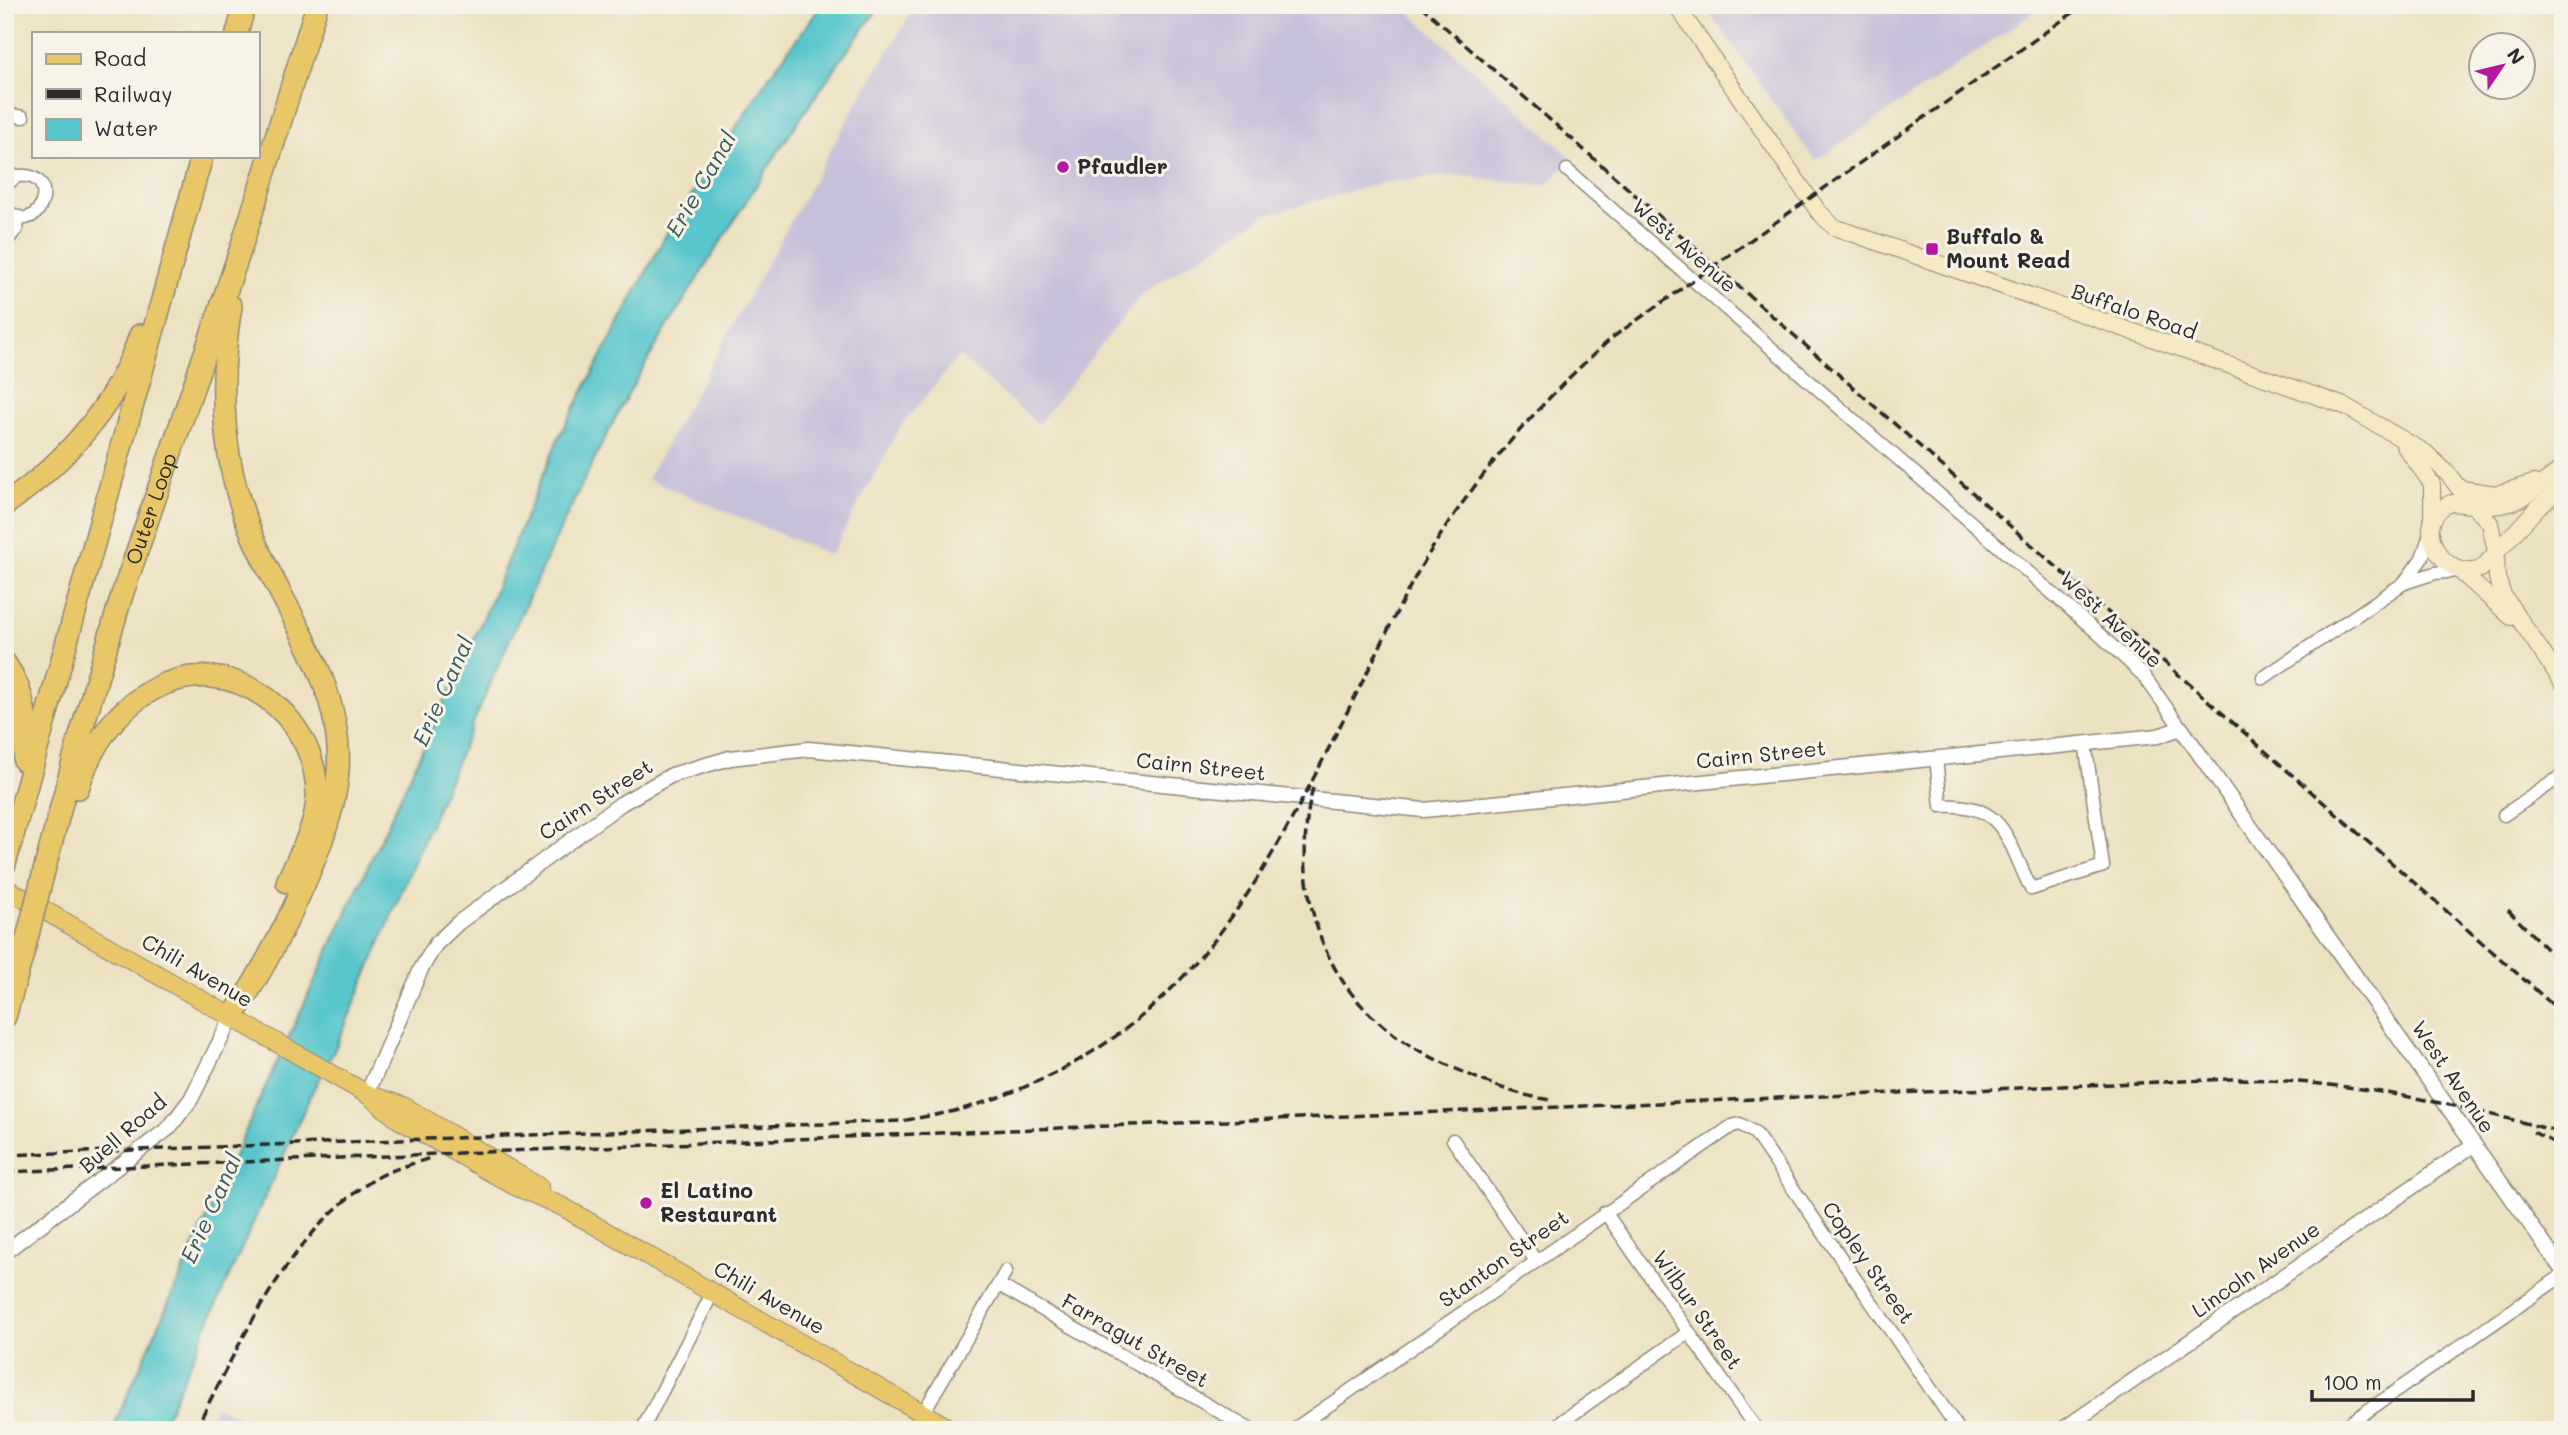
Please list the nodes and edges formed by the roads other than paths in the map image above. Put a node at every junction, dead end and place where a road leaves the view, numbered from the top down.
1 (245, 5) edge
2 (317, 5) edge
3 (1676, 5) edge
4 (237, 32) edge
5 (5, 114) edge
6 (23, 117) dead end
7 (201, 158) edge
8 (1567, 170) dead end
9 (5, 186) edge
10 (5, 207) edge
11 (19, 217) junction
12 (183, 222) junction
13 (5, 243) edge
14 (240, 251) junction
15 (2396, 435) junction
16 (2559, 476) edge
17 (2462, 489) junction
18 (5, 505) edge
19 (2472, 505) junction
20 (2431, 527) junction
21 (2496, 553) junction
22 (2460, 571) junction
23 (2404, 583) junction
24 (2536, 645) junction
25 (5, 663) edge
26 (2263, 678) dead end
27 (2563, 683) edge
28 (2181, 729) junction
29 (2085, 743) junction
30 (1936, 758) junction
31 (2563, 775) edge
32 (26, 791) junction
33 (2504, 814) dead end
34 (7, 857) edge
35 (44, 871) junction
36 (5, 888) edge
37 (5, 1017) edge
38 (232, 1017) junction
39 (367, 1094) junction
40 (1740, 1124) joint
41 (1453, 1140) dead end
42 (2473, 1145) junction
43 (1605, 1212) junction
44 (5, 1252) edge
45 (1535, 1261) junction
46 (1006, 1271) dead end
47 (2563, 1273) edge
48 (999, 1285) junction
49 (713, 1292) junction
50 (1689, 1332) junction
51 (923, 1413) junction
52 (644, 1429) edge
53 (952, 1430) edge
54 (1251, 1430) edge
55 (1293, 1430) edge
56 (1550, 1430) edge
57 (1757, 1430) edge
58 (1959, 1430) edge
59 (2062, 1430) edge
60 (2340, 1430) edge

1 - 4 highway
2 - 14 highway, Outer Loop
3 - 15 main road, Buffalo Road
5 - 6 street
7 - 12 highway, Outer Loop
8 - 28 street, West Avenue
9 - 11 street
10 - 11 street
11 - 13 street
12 - 18 highway
12 - 32 highway, Outer Loop
14 - 35 highway, Outer Loop
14 - 38 highway
15 - 17 main road, Buffalo Road
15 - 20 main road, Buffalo Road
16 - 17 main road
16 - 19 main road
16 - 21 main road
17 - 19 main road, Buffalo Road
19 - 20 main road
19 - 21 main road
20 - 22 main road
20 - 23 street
21 - 22 main road
21 - 24 main road
22 - 23 street
22 - 24 main road
23 - 26 street
24 - 27 main road
25 - 32 highway
28 - 29 street, Cairn Street
28 - 42 street, West Avenue
29 - 30 street, Cairn Street
29 - 30 street
30 - 39 street, Cairn Street
31 - 33 street
32 - 34 highway, Outer Loop
35 - 37 highway, Outer Loop, bridge
35 - 38 highway
36 - 38 main road, Chili Avenue
38 - 39 main road, Chili Avenue
38 - 44 street, Buell Road
39 - 49 main road, Chili Avenue
40 - 43 street, Stanton Street
40 - 58 street, Copley Street
41 - 45 street
42 - 47 street, West Avenue
42 - 59 street, Lincoln Avenue
43 - 45 street, Stanton Street
43 - 50 street, Wilbur Street
45 - 55 street, Stanton Street
46 - 48 street
47 - 60 street
48 - 51 street
48 - 54 street, Farragut Street
49 - 51 main road, Chili Avenue
49 - 52 street
50 - 56 street
50 - 57 street, Wilbur Street
51 - 53 main road, Chili Avenue

